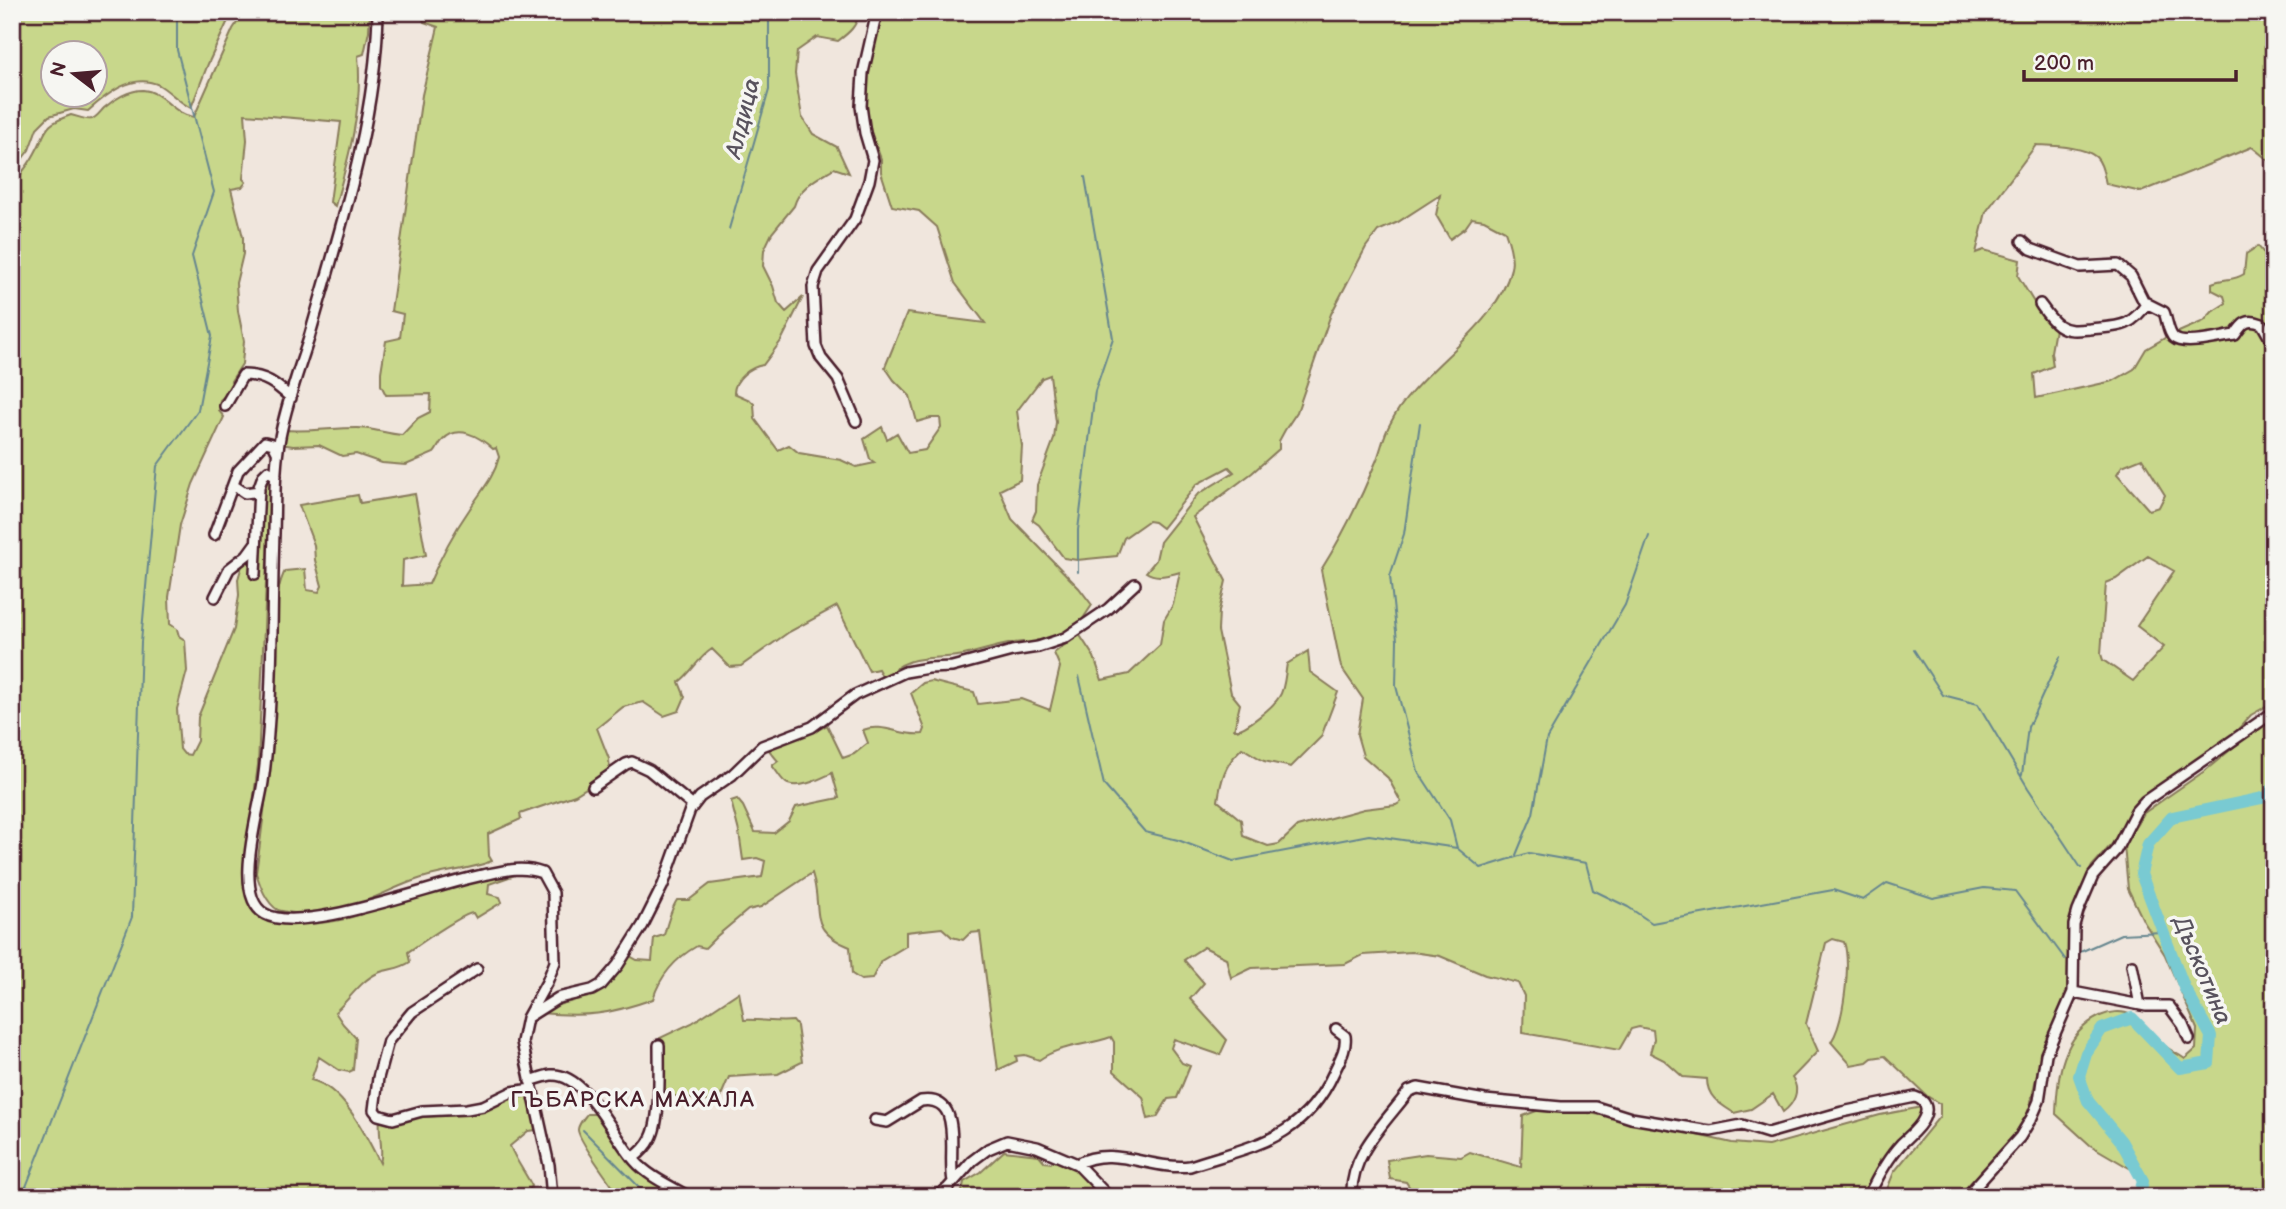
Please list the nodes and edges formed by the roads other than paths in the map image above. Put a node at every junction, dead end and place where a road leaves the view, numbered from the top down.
1 (378, 12) edge
2 (877, 12) edge
3 (2022, 241) dead end
4 (2147, 303) junction
5 (2040, 304) dead end
6 (2274, 345) edge
7 (291, 398) junction
8 (225, 406) dead end
9 (856, 421) dead end
10 (278, 453) junction
11 (276, 476) junction
12 (233, 485) junction
13 (259, 491) junction
14 (214, 535) dead end
15 (256, 542) junction
16 (256, 574) dead end
17 (1135, 584) dead end
18 (215, 597) dead end
19 (2274, 712) edge
20 (593, 787) dead end
21 (693, 806) junction
22 (2132, 965) dead end
23 (477, 969) dead end
24 (2073, 992) junction
25 (2140, 1005) junction
26 (527, 1018) junction
27 (1336, 1029) dead end
28 (2189, 1039) dead end
29 (659, 1045) dead end
30 (531, 1085) junction
31 (875, 1120) dead end
32 (633, 1158) junction
33 (1077, 1164) junction
34 (953, 1181) junction
35 (552, 1197) edge
36 (689, 1197) edge
37 (936, 1197) edge
38 (1108, 1197) edge
39 (1352, 1197) edge
40 (1868, 1197) edge
41 (1966, 1197) edge

1 - 7 street
2 - 9 street
3 - 4 street
4 - 5 street
4 - 6 street
7 - 8 street
7 - 10 street
10 - 11 street
10 - 12 street
11 - 13 street
11 - 26 street
12 - 13 street
12 - 14 street
13 - 15 street
15 - 16 street
15 - 18 street
17 - 21 street
19 - 24 street
20 - 21 street
21 - 26 street
22 - 25 street
23 - 30 street
24 - 25 street
24 - 41 street
25 - 28 street
26 - 30 street
27 - 33 street
29 - 32 street
30 - 32 street
30 - 35 street
31 - 34 street
32 - 36 street
33 - 34 street
33 - 38 street
34 - 37 street
39 - 40 street

